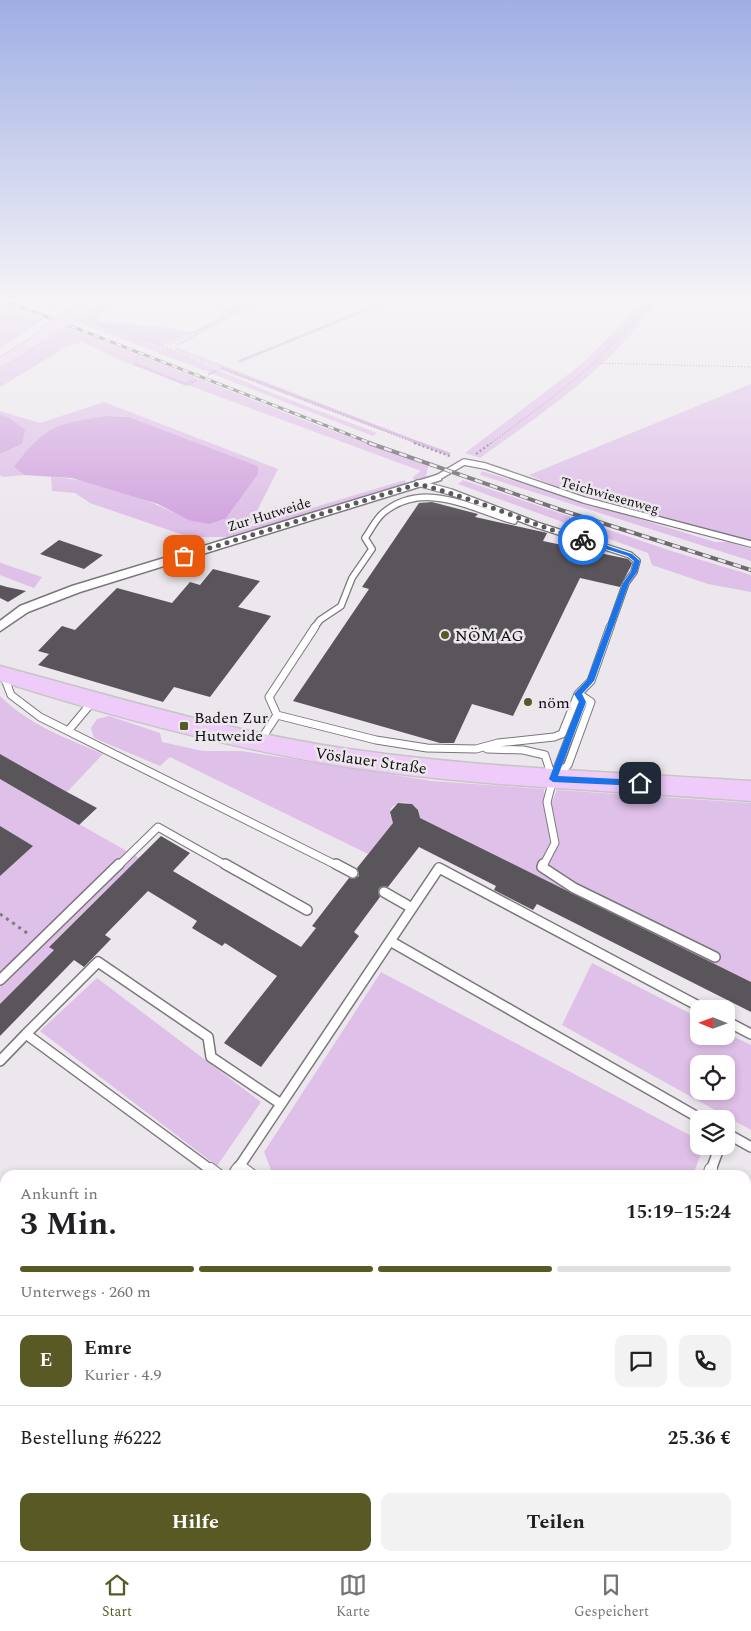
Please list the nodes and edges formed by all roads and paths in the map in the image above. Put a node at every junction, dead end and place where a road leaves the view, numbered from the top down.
1 (230, 373) edge
2 (582, 373) edge
3 (197, 380) dead end
4 (187, 386) dead end
5 (464, 462) junction
6 (437, 478) joint
7 (418, 484) junction
8 (537, 525) junction
9 (751, 544) edge
10 (0, 626) edge
11 (2, 674) edge
12 (578, 694) junction
13 (93, 701) junction
14 (278, 715) junction
15 (68, 731) junction
16 (259, 743) junction
17 (477, 749) junction
18 (553, 779) junction
19 (751, 791) edge
20 (353, 873) dead end
21 (384, 892) dead end
22 (412, 908) junction
23 (308, 910) dead end
24 (0, 914) edge
25 (390, 941) junction
26 (40, 942) junction
27 (715, 957) dead end
28 (0, 980) edge
29 (690, 1002) edge
30 (735, 1026) edge
31 (26, 1034) junction
32 (751, 1034) edge
33 (0, 1061) edge
34 (281, 1104) junction
35 (690, 1113) edge
36 (735, 1138) edge
37 (751, 1147) edge
38 (717, 1155) edge
39 (211, 1170) edge
40 (237, 1170) edge
41 (711, 1170) edge

1 - 5 path
2 - 5 path
3 - 4 path
5 - 6 lane
5 - 9 lane, Teichwiesenweg
6 - 7 street, Zur Hutweide
7 - 8 lane
7 - 10 street, Zur Hutweide
8 - 12 lane
8 - 14 lane
11 - 13 main road, Vöslauer Straße
11 - 15 lane
12 - 17 lane
12 - 18 lane
13 - 15 lane
13 - 16 main road, Vöslauer Straße
14 - 16 lane
14 - 17 lane
15 - 20 lane
16 - 18 main road, Vöslauer Straße
17 - 18 lane
18 - 19 main road, Vöslauer Straße
18 - 27 lane
21 - 22 lane
22 - 25 lane
22 - 29 lane
23 - 26 lane
24 - 26 path
25 - 34 lane
25 - 35 lane
26 - 28 lane
30 - 32 lane
31 - 33 lane
31 - 34 lane
31 - 39 lane
34 - 40 lane
36 - 37 lane
38 - 41 lane

